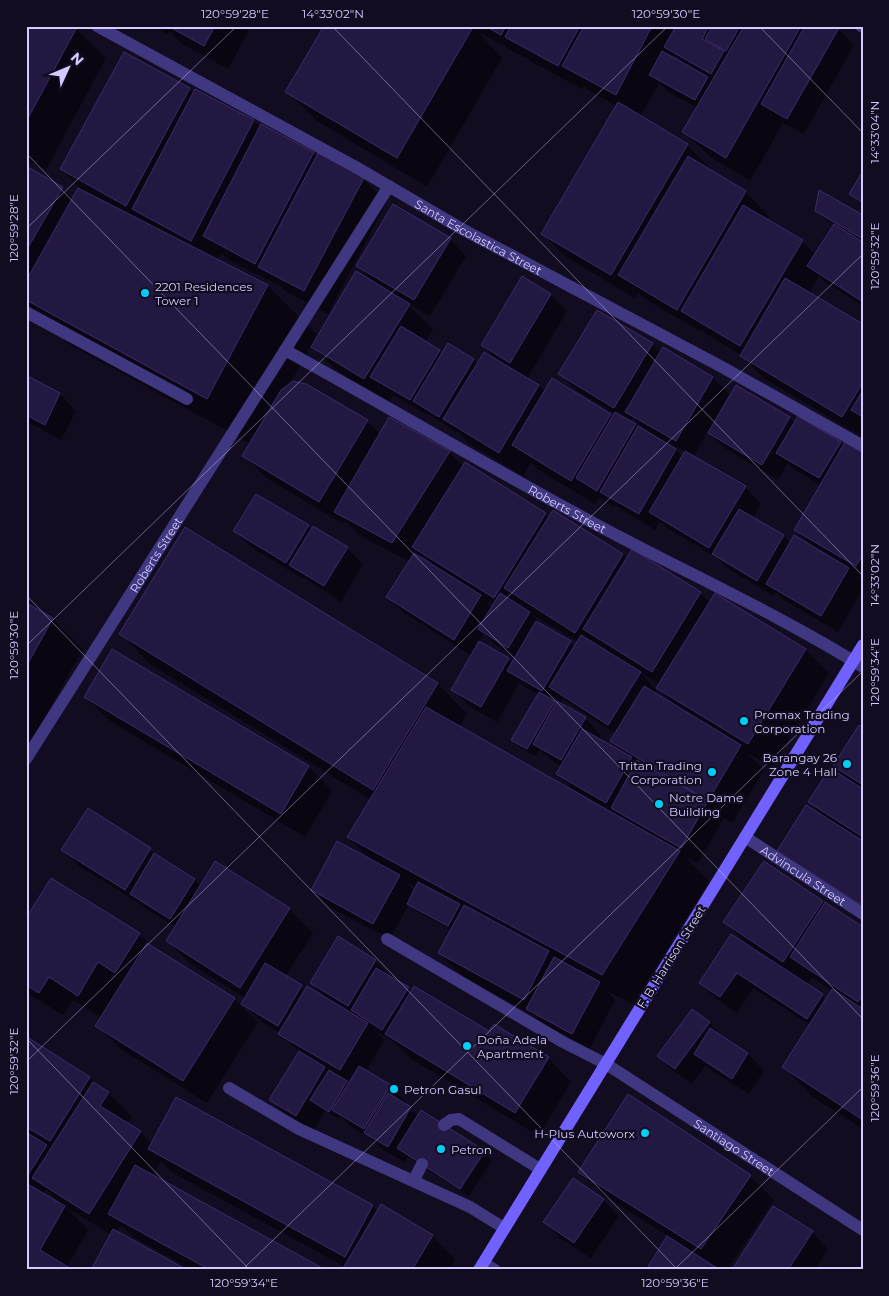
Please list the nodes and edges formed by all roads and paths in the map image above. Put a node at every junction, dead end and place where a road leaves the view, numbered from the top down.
1 (97, 26) edge
2 (389, 186) junction
3 (26, 312) edge
4 (285, 350) junction
5 (187, 399) dead end
6 (863, 446) edge
7 (863, 644) edge
8 (858, 664) edge
9 (26, 759) edge
10 (745, 837) junction
11 (863, 914) edge
12 (387, 939) dead end
13 (606, 1064) junction
14 (229, 1088) dead end
15 (444, 1125) dead end
16 (422, 1164) dead end
17 (540, 1170) junction
18 (414, 1180) junction
19 (504, 1228) junction
20 (863, 1230) edge
21 (481, 1266) edge
22 (495, 1270) edge

1 - 2 street, Santa Escolastica Street
2 - 4 street, Roberts Street
2 - 6 street, Santa Escolastica Street
3 - 5 street
4 - 8 street, Roberts Street
4 - 9 street, Roberts Street
7 - 8 main road, F. B. Harrison Street
8 - 10 main road, F. B. Harrison Street
10 - 11 street, Advincula Street
10 - 13 main road, F. B. Harrison Street
12 - 13 street, Santiago Street
13 - 17 main road, F. B. Harrison Street
13 - 20 street, Santiago Street
14 - 18 street
15 - 17 street
16 - 18 street
17 - 19 main road, F. B. Harrison Street
18 - 19 street
19 - 21 main road, F. B. Harrison Street
21 - 22 street

